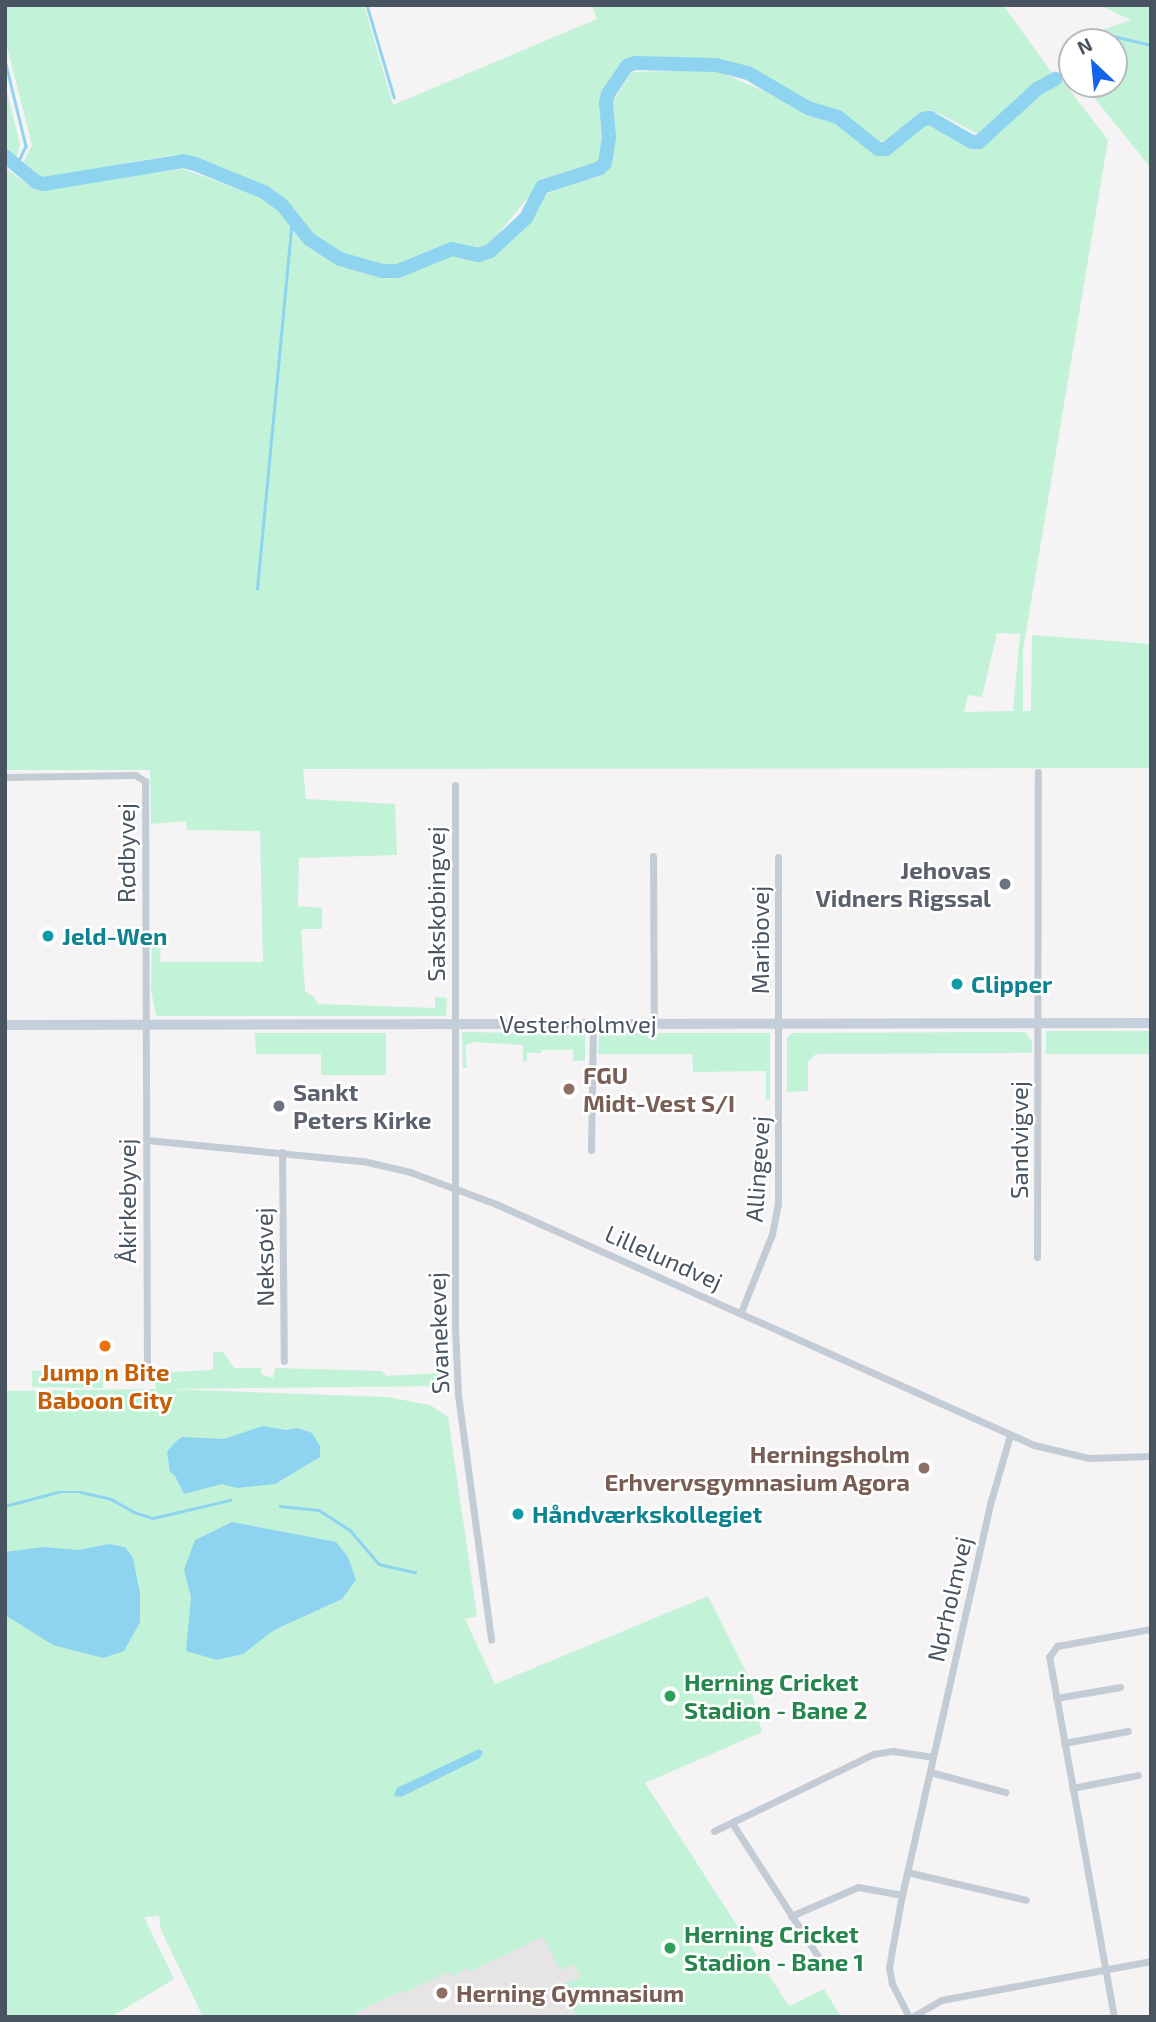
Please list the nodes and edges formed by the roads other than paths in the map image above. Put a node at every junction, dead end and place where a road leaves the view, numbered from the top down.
1 (1038, 772) dead end
2 (5, 777) edge
3 (455, 786) dead end
4 (653, 856) dead end
5 (778, 857) dead end
6 (455, 1023) junction
7 (779, 1023) junction
8 (1038, 1023) junction
9 (1151, 1023) edge
10 (593, 1024) junction
11 (654, 1024) junction
12 (5, 1025) edge
13 (146, 1025) junction
14 (147, 1140) junction
15 (591, 1150) dead end
16 (282, 1152) junction
17 (455, 1187) junction
18 (1037, 1257) dead end
19 (741, 1312) junction
20 (284, 1361) dead end
21 (147, 1378) dead end
22 (1010, 1435) junction
23 (1151, 1456) edge
24 (1151, 1629) edge
25 (491, 1640) dead end
26 (1119, 1687) dead end
27 (1056, 1698) junction
28 (1128, 1731) dead end
29 (1064, 1743) junction
30 (933, 1757) junction
31 (930, 1772) junction
32 (1138, 1775) dead end
33 (1072, 1788) junction
34 (1005, 1792) dead end
35 (732, 1823) junction
36 (714, 1831) dead end
37 (907, 1872) junction
38 (902, 1895) junction
39 (1026, 1900) dead end
40 (791, 1916) junction
41 (820, 1958) dead end
42 (1151, 1961) edge
43 (1106, 1970) junction
44 (910, 2017) edge
45 (1114, 2017) edge

1 - 8 street, Sandvigvej
2 - 13 street, Rødbyvej
3 - 6 street, Sakskøbingvej
4 - 11 street
5 - 7 street, Maribovej
6 - 10 street, Vesterholmvej
6 - 13 street, Vesterholmvej
6 - 17 street, Svanekevej
7 - 8 street, Vesterholmvej
7 - 11 street, Vesterholmvej
7 - 19 street, Allingevej
8 - 9 street, Vesterholmvej
8 - 18 street, Sandvigvej
10 - 11 street, Vesterholmvej
10 - 15 street
12 - 13 street, Vesterholmvej
13 - 14 street, Åkirkebyvej
14 - 16 street, Lillelundvej
14 - 21 street, Åkirkebyvej
16 - 17 street, Lillelundvej
16 - 20 street, Neksøvej
17 - 19 street, Lillelundvej
17 - 25 street, Svanekevej
19 - 22 street, Lillelundvej
22 - 23 street, Lillelundvej
22 - 30 street, Nørholmvej
24 - 27 street
26 - 27 street
27 - 29 street
28 - 29 street
29 - 33 street
30 - 31 street, Nørholmvej
30 - 35 street
31 - 34 street
31 - 37 street, Nørholmvej
32 - 33 street
33 - 43 street
35 - 36 street
35 - 40 street
37 - 38 street, Nørholmvej
37 - 39 street
38 - 40 street
38 - 44 street, Nørholmvej
40 - 41 street
42 - 43 street
43 - 44 street
43 - 45 street

